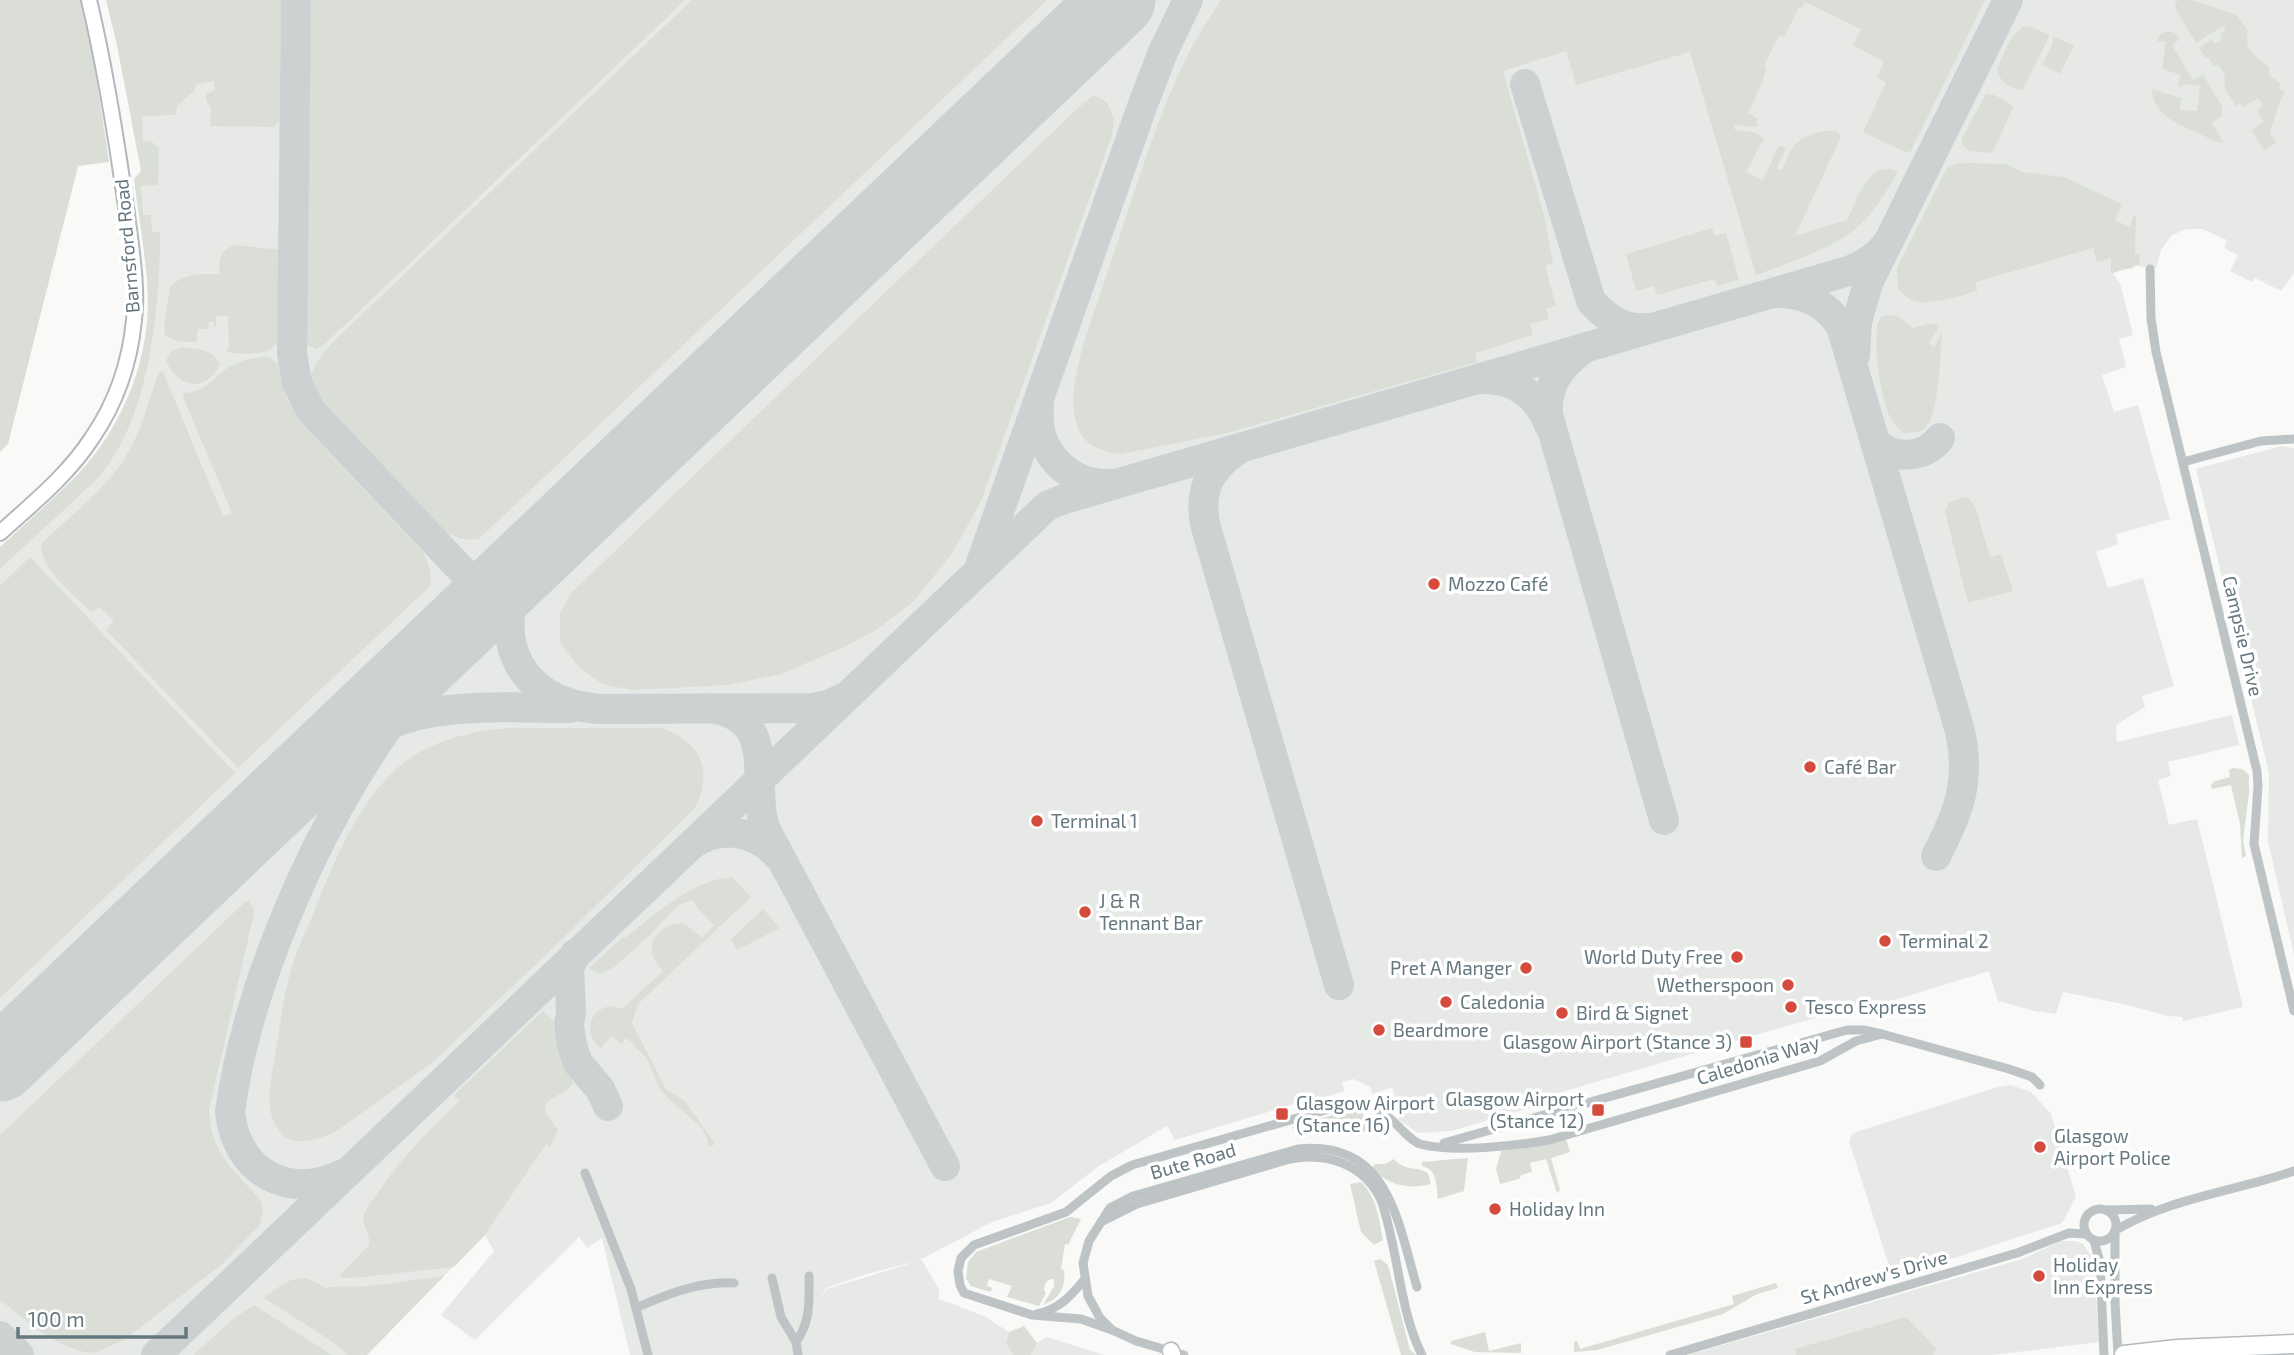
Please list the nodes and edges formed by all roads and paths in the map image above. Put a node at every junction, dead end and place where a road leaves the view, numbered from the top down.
1 (89, 0) edge
2 (2150, 268) dead end
3 (2294, 439) edge
4 (2183, 462) junction
5 (0, 533) edge
6 (2294, 1011) edge
7 (1882, 1034) junction
8 (2040, 1085) dead end
9 (1428, 1145) junction
10 (1304, 1152) junction
11 (2294, 1171) edge
12 (585, 1173) dead end
13 (2165, 1207) junction
14 (2104, 1209) junction
15 (2115, 1231) junction
16 (2086, 1234) junction
17 (2094, 1241) junction
18 (809, 1276) dead end
19 (772, 1278) dead end
20 (1084, 1280) junction
21 (734, 1283) dead end
22 (1417, 1287) dead end
23 (636, 1308) junction
24 (1032, 1315) junction
25 (1112, 1330) junction
26 (796, 1342) junction
27 (2294, 1344) edge
28 (1176, 1354) edge
29 (648, 1355) edge
30 (798, 1355) edge
31 (1422, 1355) edge
32 (1670, 1355) edge
33 (2104, 1355) edge
34 (2118, 1355) edge
35 (2124, 1355) edge

1 - 5 main road, Barnsford Road
2 - 4 street, Campsie Drive
3 - 4 street
4 - 6 street, Campsie Drive
7 - 8 street
7 - 9 street, Caledonia Way
7 - 9 street, Caledonia Way
9 - 24 street, Caledonia Way
10 - 20 street, Bute Road
10 - 22 street
10 - 31 street
11 - 13 street
12 - 23 street
13 - 14 street
13 - 15 street
14 - 15 street
14 - 16 street
15 - 17 street
15 - 34 street
16 - 17 street
16 - 32 street, St Andrew's Drive
17 - 33 street
18 - 26 street
19 - 26 street
20 - 24 street
20 - 25 street
21 - 23 street
23 - 29 street
24 - 25 street
25 - 28 street
26 - 30 street
27 - 35 highway

